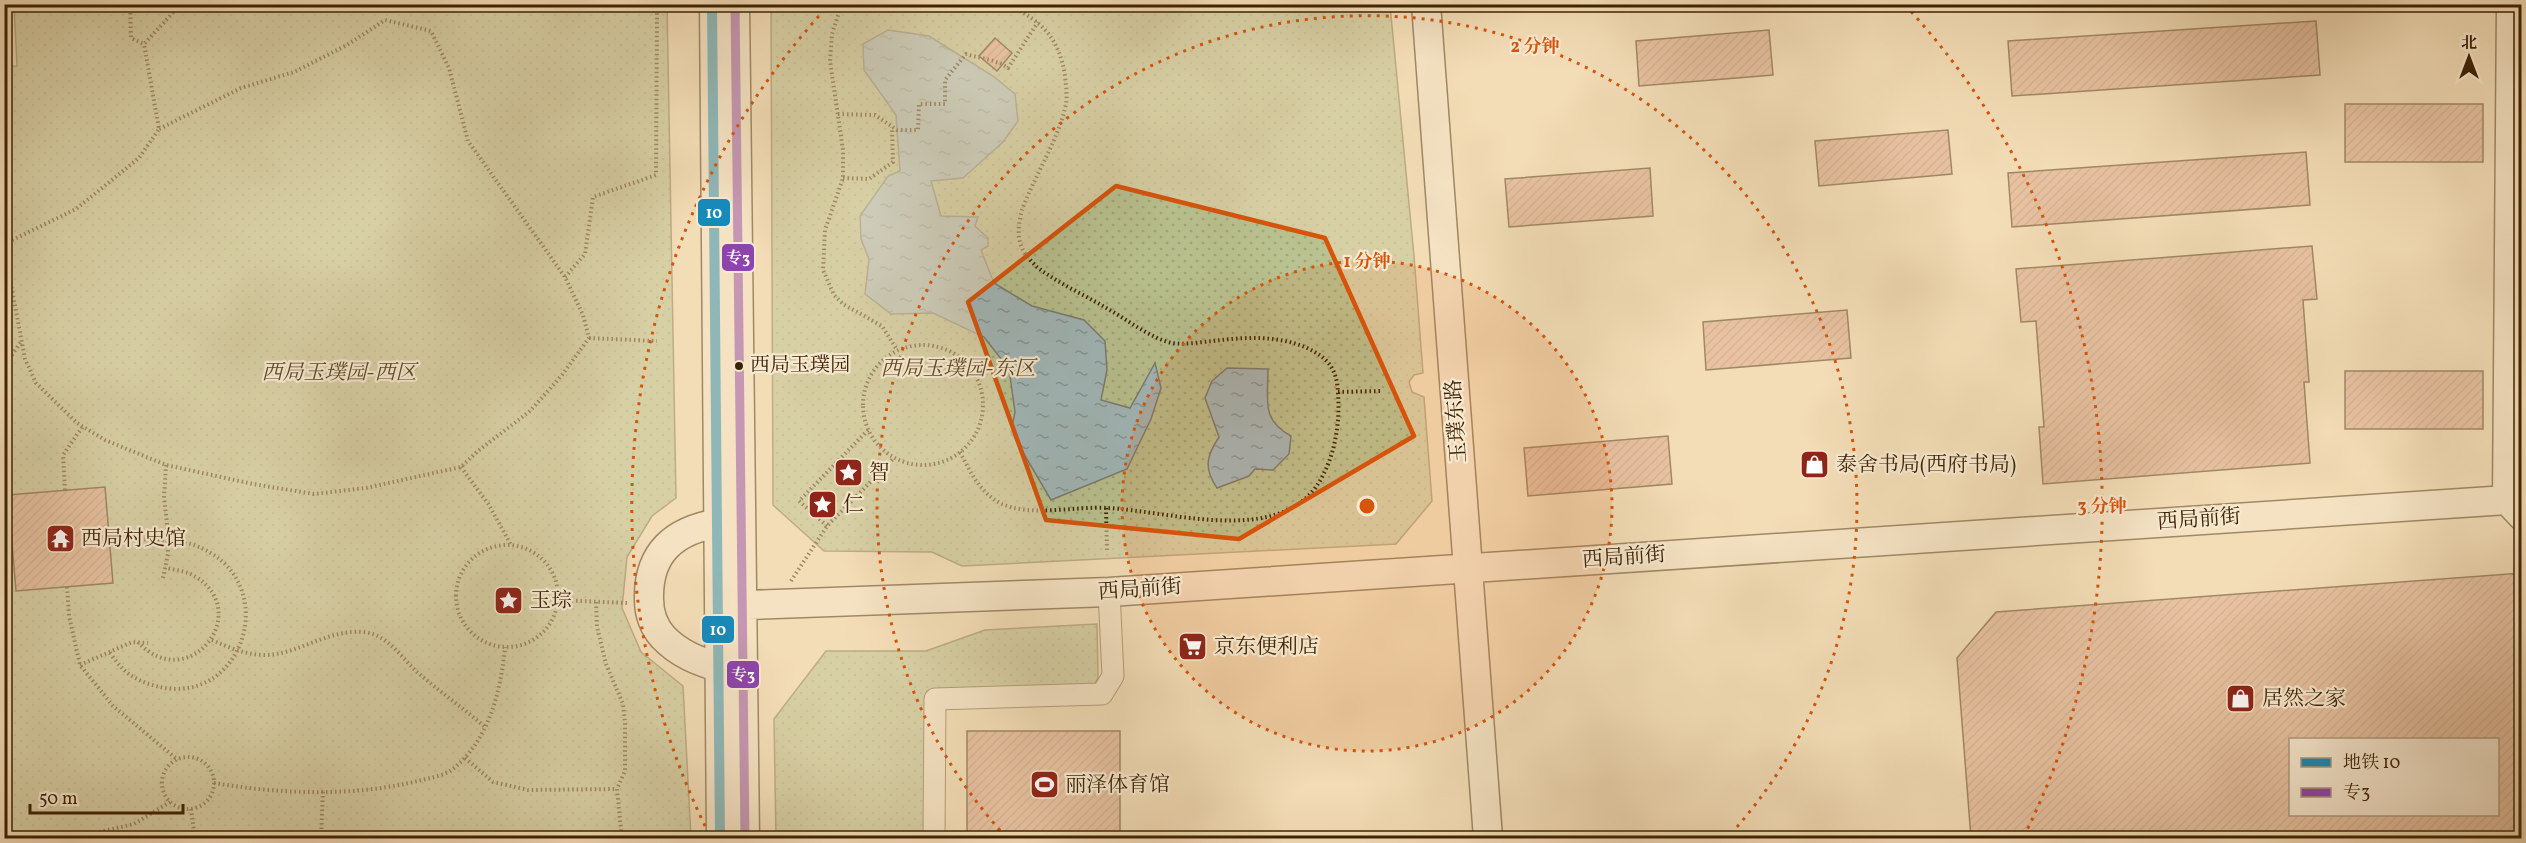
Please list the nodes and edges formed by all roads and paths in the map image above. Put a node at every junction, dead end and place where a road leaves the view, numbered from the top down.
1 (130, 4) edge
2 (181, 4) edge
3 (714, 4) edge
4 (735, 4) edge
5 (845, 4) edge
6 (1008, 4) edge
7 (1426, 4) edge
8 (2511, 4) edge
9 (628, 10) dead end
10 (1038, 22) junction
11 (144, 44) junction
12 (838, 114) junction
13 (892, 126) junction
14 (159, 129) junction
15 (843, 178) junction
16 (4, 244) edge
17 (4, 266) edge
18 (565, 277) junction
19 (589, 338) junction
20 (657, 340) dead end
21 (22, 341) junction
22 (897, 350) junction
23 (4, 366) edge
24 (1381, 391) dead end
25 (1338, 392) junction
26 (83, 426) junction
27 (868, 430) junction
28 (960, 452) junction
29 (894, 458) junction
30 (166, 465) junction
31 (461, 467) junction
32 (65, 490) dead end
33 (1106, 508) junction
34 (2514, 508) edge
35 (719, 523) junction
36 (827, 526) junction
37 (109, 534) dead end
38 (4, 542) edge
39 (168, 542) junction
40 (12, 545) dead end
41 (511, 545) junction
42 (1107, 553) dead end
43 (165, 568) junction
44 (1468, 568) junction
45 (163, 578) dead end
46 (67, 587) dead end
47 (1109, 592) junction
48 (558, 600) junction
49 (596, 602) junction
50 (649, 604) junction
51 (777, 604) junction
52 (731, 606) junction
53 (212, 640) junction
54 (138, 642) junction
55 (148, 643) dead end
56 (505, 647) junction
57 (109, 651) junction
58 (237, 651) junction
59 (80, 665) junction
60 (720, 668) junction
61 (485, 727) junction
62 (465, 758) junction
63 (178, 760) junction
64 (214, 783) junction
65 (617, 789) junction
66 (324, 791) junction
67 (170, 802) junction
68 (190, 809) junction
69 (74, 838) edge
70 (195, 838) edge
71 (321, 838) edge
72 (614, 838) edge
73 (721, 838) edge
74 (745, 838) edge
75 (934, 838) edge
76 (1488, 838) edge

1 - 11 path
2 - 11 path
3 - 35 street
4 - 52 street
5 - 12 path
6 - 10 path
7 - 44 street, 玉璞东路
8 - 34 street
9 - 18 path
10 - 13 path
10 - 25 path
11 - 14 path
12 - 13 path
12 - 15 path
13 - 15 path
14 - 16 path
14 - 18 path
15 - 22 path
17 - 21 path
18 - 19 path
19 - 20 path
19 - 31 path
21 - 23 path
21 - 26 path
22 - 27 path
22 - 28 path
24 - 25 path
25 - 33 path
26 - 30 path
26 - 32 path
27 - 29 path
27 - 36 path
28 - 29 path
28 - 33 path
29 - 36 path
30 - 31 path
30 - 39 path
31 - 41 path
33 - 42 path
34 - 44 street, 西局前街
35 - 50 street
35 - 52 street
36 - 51 path
37 - 39 path
38 - 40 path
39 - 43 path
39 - 58 path
41 - 48 path
41 - 56 path
43 - 45 path
43 - 53 path
44 - 47 street, 西局前街
44 - 76 street, 玉璞东路
46 - 59 path
47 - 51 street, 西局前街
47 - 75 street
48 - 49 path
48 - 56 path
49 - 50 path
49 - 65 path
50 - 60 street
51 - 52 street, 西局前街
52 - 60 street
52 - 74 street
53 - 54 path
53 - 58 path
54 - 55 path
54 - 57 path
56 - 61 path
57 - 58 path
57 - 59 path
58 - 61 path
59 - 63 path
60 - 73 street
61 - 62 path
62 - 65 path
62 - 66 path
63 - 64 path
63 - 67 path
64 - 66 path
64 - 68 path
65 - 72 path
66 - 71 path
67 - 68 path
67 - 69 path
68 - 70 path

